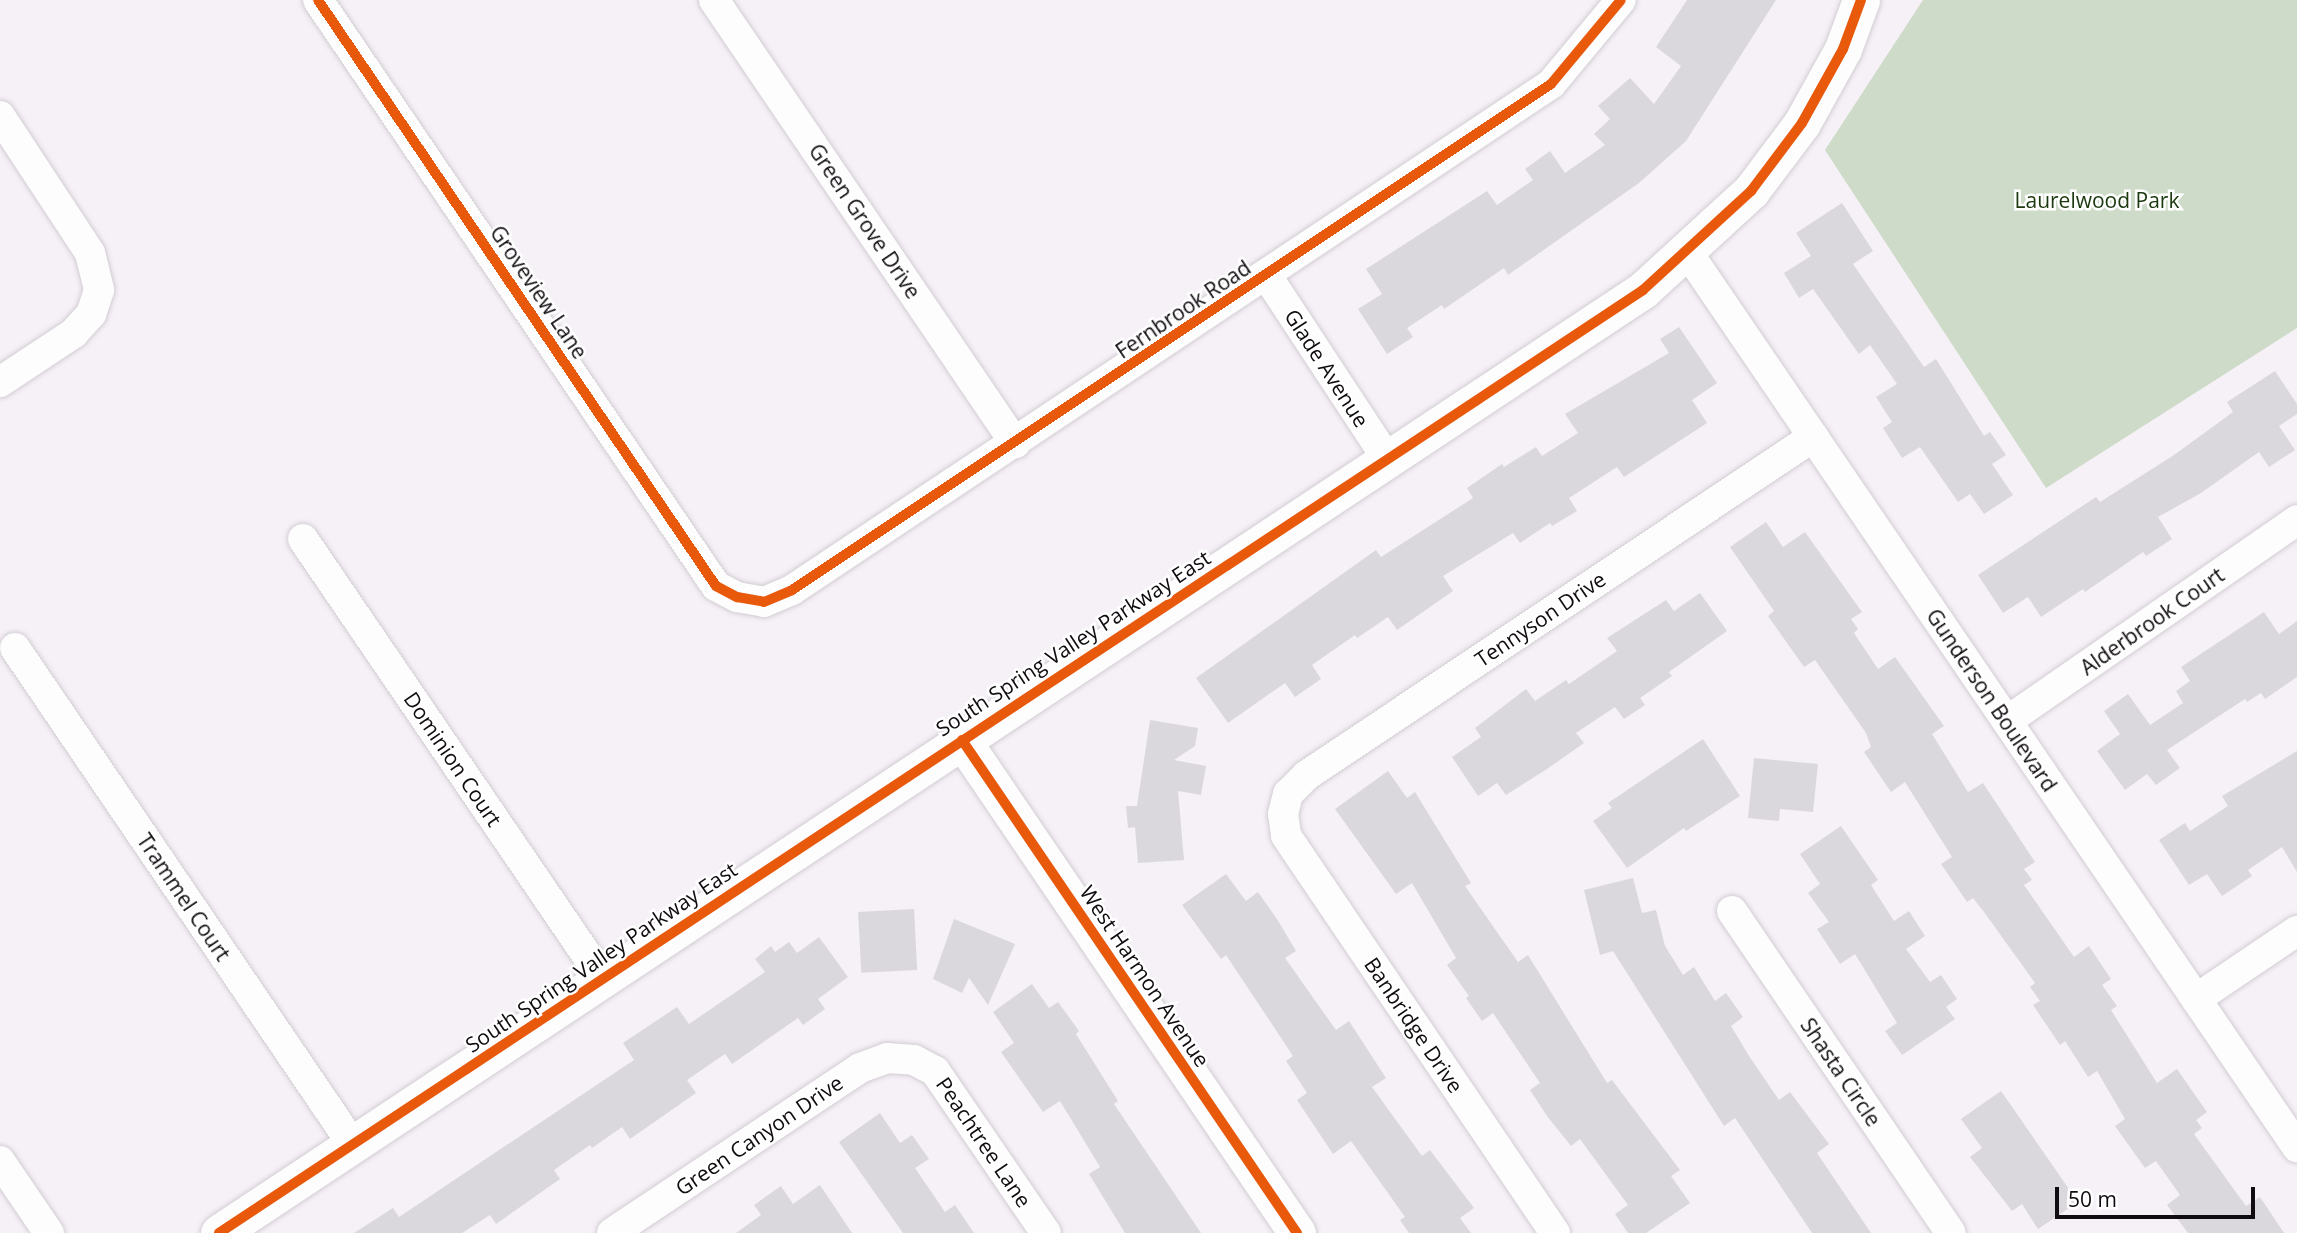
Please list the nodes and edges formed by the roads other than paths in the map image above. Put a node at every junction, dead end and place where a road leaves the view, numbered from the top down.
1 (318, 0) edge
2 (714, 0) edge
3 (1621, 0) edge
4 (1861, 0) edge
5 (0, 116) edge
6 (1688, 253) junction
7 (1267, 276) junction
8 (0, 382) edge
9 (1813, 437) junction
10 (1015, 443) junction
11 (1387, 459) junction
12 (2297, 520) edge
13 (303, 539) dead end
14 (737, 597) joint
15 (15, 648) dead end
16 (2007, 721) junction
17 (962, 740) junction
18 (1283, 814) joint
19 (1732, 911) dead end
20 (2297, 932) edge
21 (603, 979) junction
22 (2196, 999) junction
23 (914, 1060) joint
24 (354, 1145) junction
25 (2297, 1147) edge
26 (0, 1161) edge
27 (49, 1233) edge
28 (219, 1233) edge
29 (612, 1233) edge
30 (1046, 1233) edge
31 (1297, 1233) edge
32 (1555, 1233) edge
33 (1951, 1233) edge

1 - 14 street, Groveview Lane
2 - 10 street, Green Grove Drive
3 - 7 street, Fernbrook Road
4 - 6 street, South Spring Valley Parkway East
5 - 8 street
6 - 9 street, Gunderson Boulevard
6 - 11 street, South Spring Valley Parkway East
7 - 10 street, Fernbrook Road
7 - 11 street, Glade Avenue
9 - 16 street, Gunderson Boulevard
9 - 18 street, Tennyson Drive
10 - 14 street, Fernbrook Road
11 - 17 street, South Spring Valley Parkway East
12 - 16 street, Alderbrook Court
13 - 21 street, Dominion Court
15 - 24 street, Trammel Court
16 - 22 street, Gunderson Boulevard
17 - 21 street, South Spring Valley Parkway East
17 - 31 street, West Harmon Avenue
18 - 32 street, Banbridge Drive
19 - 33 street, Shasta Circle
20 - 22 street
21 - 24 street, South Spring Valley Parkway East
22 - 25 street, Gunderson Boulevard
23 - 29 street, Green Canyon Drive
23 - 30 street, Peachtree Lane
24 - 28 street, South Spring Valley Parkway East
26 - 27 street

